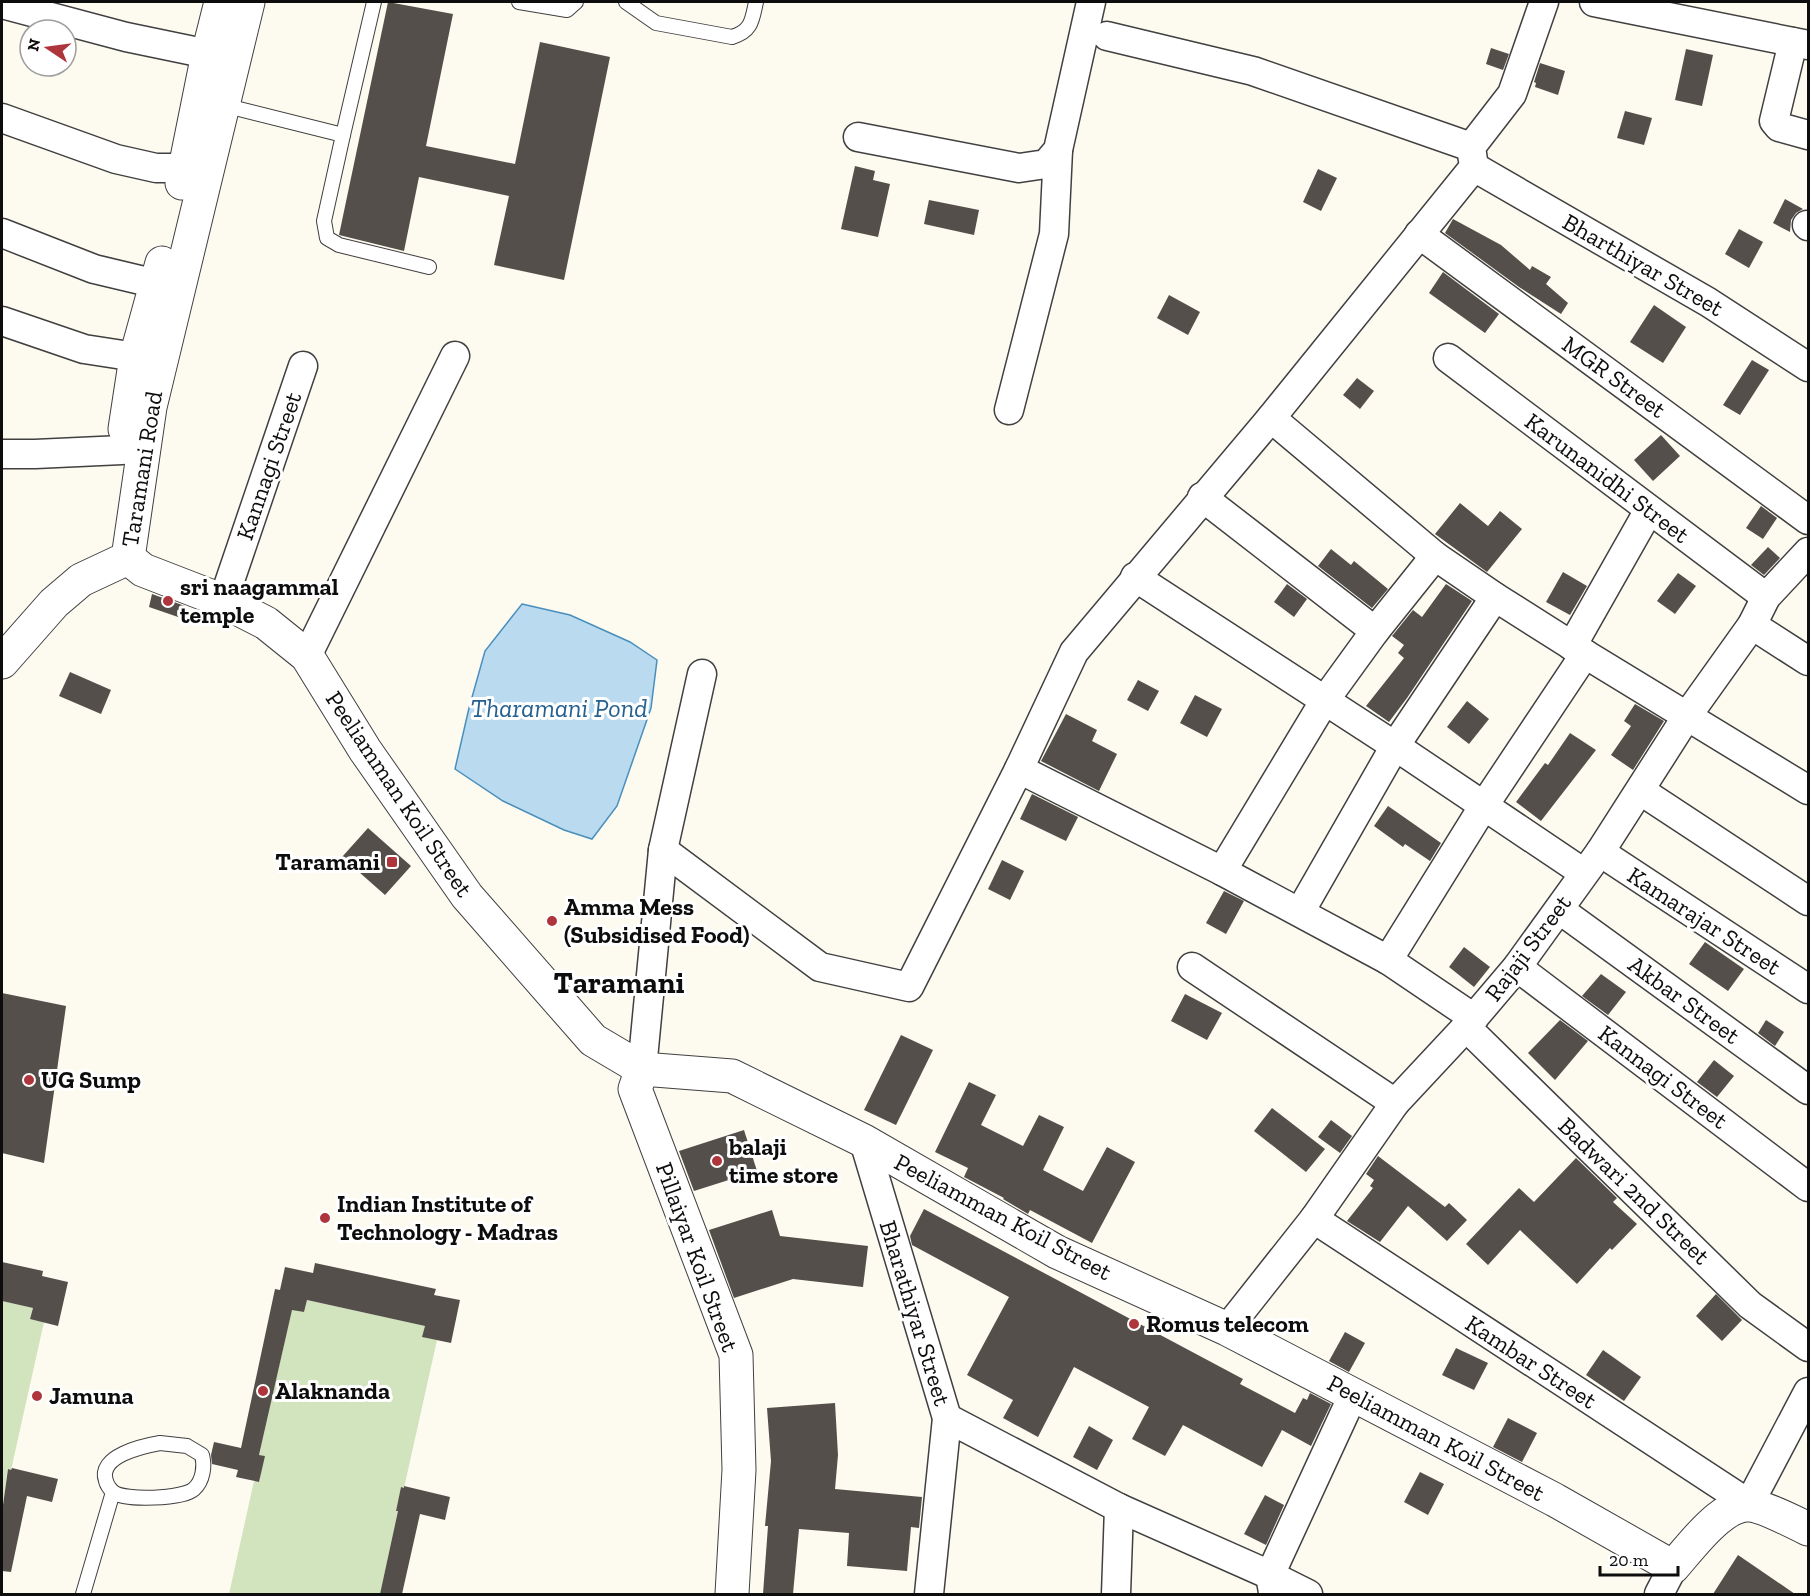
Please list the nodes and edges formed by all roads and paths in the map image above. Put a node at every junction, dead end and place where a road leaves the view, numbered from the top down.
1 (221, 2) edge
2 (248, 2) edge
3 (374, 2) edge
4 (519, 2) edge
5 (576, 2) edge
6 (626, 2) edge
7 (756, 2) edge
8 (1091, 2) edge
9 (1544, 2) edge
10 (1594, 2) edge
11 (2, 4) edge
12 (1107, 36) dead end
13 (1801, 43) edge
14 (208, 54) junction
15 (223, 105) junction
16 (2, 118) edge
17 (343, 135) junction
18 (1809, 135) edge
19 (858, 137) dead end
20 (1058, 150) junction
21 (1473, 157) junction
22 (185, 168) junction
23 (2, 232) edge
24 (1419, 234) junction
25 (429, 267) dead end
26 (157, 284) junction
27 (2, 321) edge
28 (455, 356) dead end
29 (136, 357) junction
30 (1448, 358) dead end
31 (303, 366) dead end
32 (1809, 366) edge
33 (1009, 410) dead end
34 (1270, 417) junction
35 (122, 450) junction
36 (2, 454) edge
37 (1202, 497) junction
38 (1649, 510) junction
39 (1809, 520) edge
40 (1435, 556) junction
41 (128, 558) junction
42 (1807, 558) edge
43 (1135, 577) junction
44 (1495, 597) junction
45 (1766, 597) junction
46 (223, 601) junction
47 (1752, 625) junction
48 (1375, 631) junction
49 (1579, 650) junction
50 (307, 656) junction
51 (1809, 661) edge
52 (2, 662) edge
53 (702, 674) dead end
54 (1325, 700) junction
55 (1687, 716) junction
56 (1395, 746) junction
57 (1019, 769) junction
58 (1809, 790) edge
59 (1641, 791) junction
60 (1483, 807) junction
61 (663, 850) junction
62 (1592, 863) junction
63 (1222, 871) junction
64 (1809, 901) edge
65 (1560, 910) junction
66 (1300, 912) junction
67 (1388, 960) junction
68 (1192, 967) dead end
69 (1517, 967) junction
70 (1809, 989) edge
71 (1470, 1023) junction
72 (642, 1069) junction
73 (1809, 1090) edge
74 (1395, 1102) junction
75 (864, 1141) junction
76 (1809, 1188) edge
77 (1314, 1219) junction
78 (1227, 1329) junction
79 (1809, 1347) edge
80 (1809, 1392) edge
81 (1353, 1395) junction
82 (947, 1418) junction
83 (114, 1492) junction
84 (1749, 1504) junction
85 (1119, 1508) junction
86 (1809, 1529) edge
87 (1666, 1581) edge
88 (1272, 1585) edge
89 (83, 1594) edge
90 (732, 1594) edge
91 (929, 1594) edge
92 (1116, 1594) edge
93 (1308, 1594) edge

1 - 14 street, Taramani Road
2 - 15 street, Taramani Road
3 - 17 lane
4 - 5 lane
6 - 7 lane
8 - 20 street
9 - 21 street
10 - 13 street
11 - 14 street
12 - 21 street, Bharthiyar Street
13 - 18 street
14 - 22 street, Taramani Road
15 - 17 lane
15 - 41 street, Taramani Road
16 - 22 street
17 - 25 lane
19 - 20 street
20 - 33 street
21 - 24 street
21 - 32 street, Bharthiyar Street
22 - 26 street, Taramani Road
23 - 26 street
24 - 34 street
24 - 39 street, MGR Street
26 - 29 street, Taramani Road
27 - 29 street
28 - 50 street
29 - 35 street, Taramani Road
30 - 38 street, Karunanidhi Street
31 - 46 street, Kannagi Street
34 - 37 street
34 - 40 street
35 - 36 street
35 - 41 street, Taramani Road
37 - 43 street
37 - 48 street
38 - 45 street, Karunanidhi Street
38 - 49 street
40 - 44 street
40 - 48 street
41 - 46 street, Peeliamman Koil Street
41 - 52 street
42 - 45 street, Rajaji Street
43 - 54 street, Kamarajar Street
43 - 57 street
44 - 49 street
44 - 56 street
45 - 47 street, Rajaji Street
46 - 50 street, Peeliamman Koil Street
47 - 51 street
47 - 55 street, Rajaji Street
48 - 54 street
49 - 55 street
49 - 60 street
50 - 72 street, Peeliamman Koil Street
53 - 61 street
54 - 56 street, Kamarajar Street
54 - 63 street
55 - 58 street
55 - 59 street, Rajaji Street
56 - 60 street, Kamarajar Street
56 - 66 street
57 - 61 street
57 - 63 street, Badwari 2nd Street
59 - 62 street, Rajaji Street
59 - 64 street
60 - 62 street, Kamarajar Street
60 - 67 street
61 - 72 street
62 - 65 street, Rajaji Street
62 - 70 street, Kamarajar Street
63 - 66 street, Badwari 2nd Street
65 - 69 street, Rajaji Street
65 - 73 street, Akbar Street
66 - 67 street, Badwari 2nd Street
67 - 71 street, Badwari 2nd Street
68 - 74 street
69 - 71 street, Rajaji Street
69 - 76 street, Kannagi Street
71 - 74 street, Rajaji Street
71 - 79 street, Badwari 2nd Street
72 - 75 street, Peeliamman Koil Street
72 - 90 street, Pillaiyar Koil Street
74 - 77 street, Rajaji Street
75 - 78 street, Peeliamman Koil Street
75 - 82 street, Bharathiyar Street
77 - 78 street, Rajaji Street
77 - 84 street, Kambar Street
78 - 81 street, Peeliamman Koil Street
80 - 84 street
81 - 87 street, Peeliamman Koil Street
81 - 88 street
82 - 85 street
82 - 91 street, Bharathiyar Street
83 - 83 lane
83 - 89 lane
84 - 86 street
84 - 87 street
85 - 88 street
85 - 92 street
88 - 93 street

